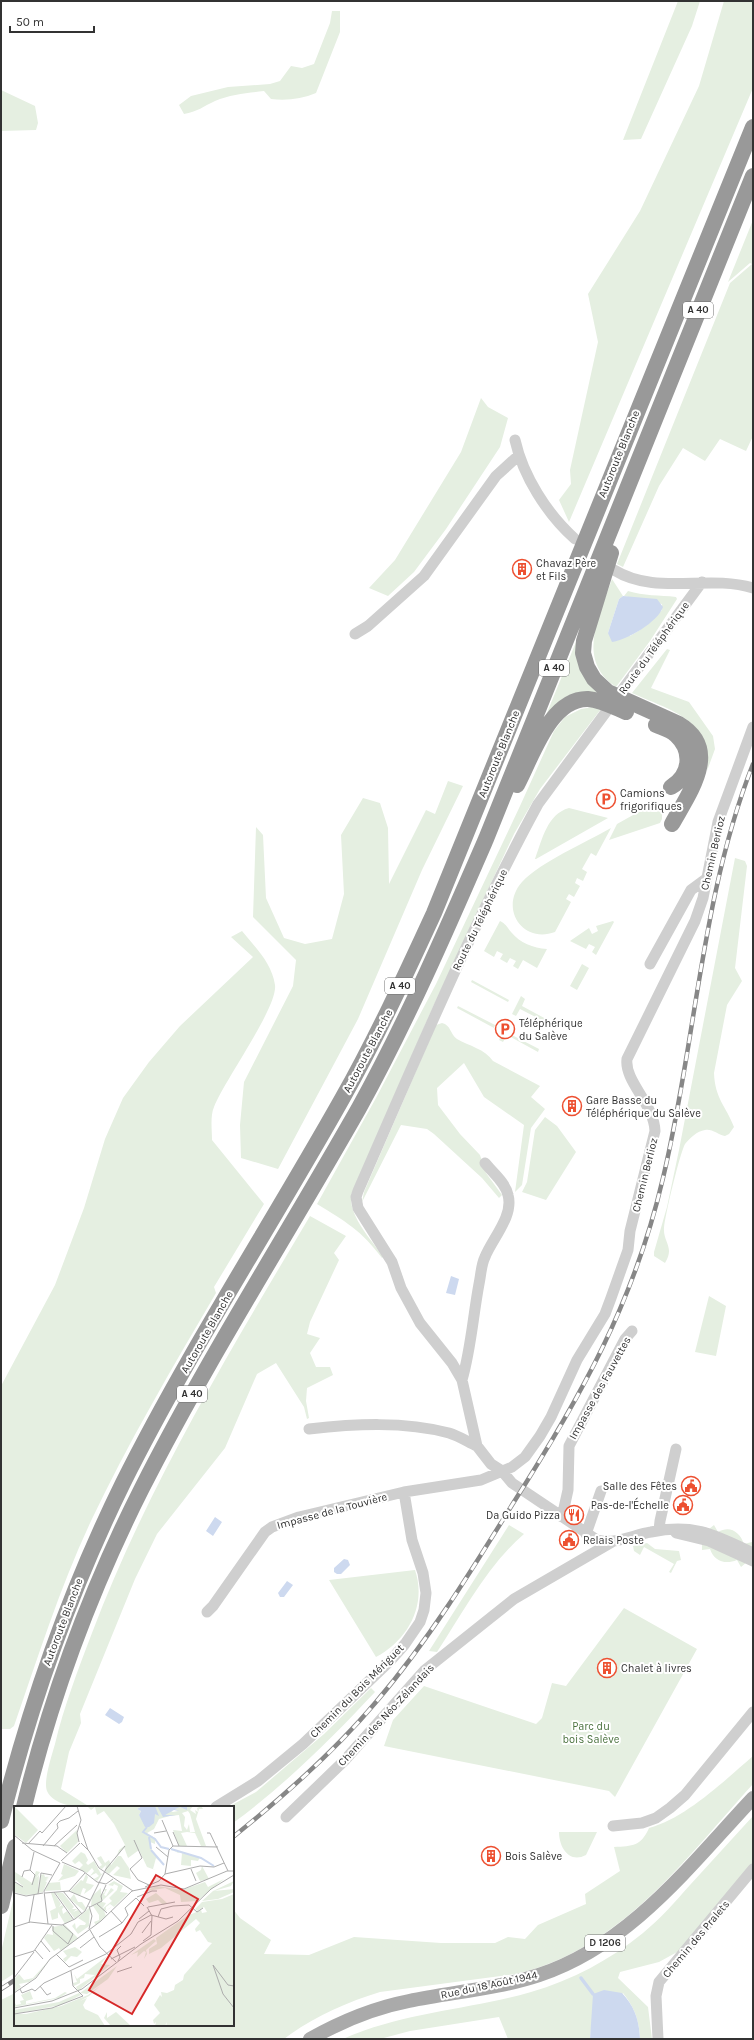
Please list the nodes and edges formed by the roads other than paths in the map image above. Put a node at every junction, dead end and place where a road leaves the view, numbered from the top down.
1 (753, 127) edge
2 (753, 176) edge
3 (515, 440) dead end
4 (644, 444) junction
5 (518, 456) junction
6 (575, 539) dead end
7 (614, 570) dead end
8 (702, 582) junction
9 (753, 588) edge
10 (355, 634) dead end
11 (617, 702) junction
12 (753, 727) edge
13 (671, 787) dead end
14 (672, 824) dead end
15 (706, 879) junction
16 (464, 892) junction
17 (650, 964) dead end
18 (485, 1163) dead end
19 (632, 1331) dead end
20 (462, 1380) junction
21 (308, 1428) dead end
22 (477, 1446) junction
23 (676, 1448) dead end
24 (502, 1471) junction
25 (601, 1491) dead end
26 (404, 1492) junction
27 (562, 1517) junction
28 (664, 1530) junction
29 (586, 1534) junction
30 (613, 1541) junction
31 (753, 1553) edge
32 (753, 1562) edge
33 (206, 1612) dead end
34 (753, 1712) edge
35 (753, 1798) edge
36 (24, 1806) edge
37 (218, 1806) edge
38 (286, 1817) dead end
39 (1, 1821) edge
40 (613, 1826) dead end
41 (14, 1851) edge
42 (753, 1869) edge
43 (1, 1878) edge
44 (14, 1881) edge
45 (1, 1906) edge
46 (310, 2039) edge
47 (658, 2039) edge

1 - 39 highway, Autoroute Blanche / A 40
2 - 4 highway, Autoroute Blanche / A 40
3 - 5 street
4 - 11 highway
4 - 16 highway, Autoroute Blanche / A 40
5 - 6 street
5 - 10 street
7 - 8 street
8 - 9 street
8 - 20 street, Route du Téléphérique
11 - 13 highway
11 - 14 highway
11 - 16 highway
12 - 15 street, Chemin Berlioz
15 - 17 street
15 - 24 street, Chemin Berlioz
16 - 36 highway, Autoroute Blanche / A 40
18 - 20 street
19 - 27 street, Impasse des Fauvettes
20 - 22 street
21 - 22 street
22 - 24 street
23 - 28 street
24 - 26 street
24 - 27 street
25 - 29 street
26 - 33 street, Impasse de la Touvière
26 - 37 street, Chemin du Bois Mériguet
27 - 29 street
28 - 30 street
28 - 31 street
28 - 32 street
29 - 30 street
30 - 38 street, Chemin des Néo-Zélandais
34 - 40 street
35 - 46 main road, Rue du 18 Août 1944 / D 1206
41 - 45 highway
42 - 47 street, Chemin des Pralets
43 - 44 street

